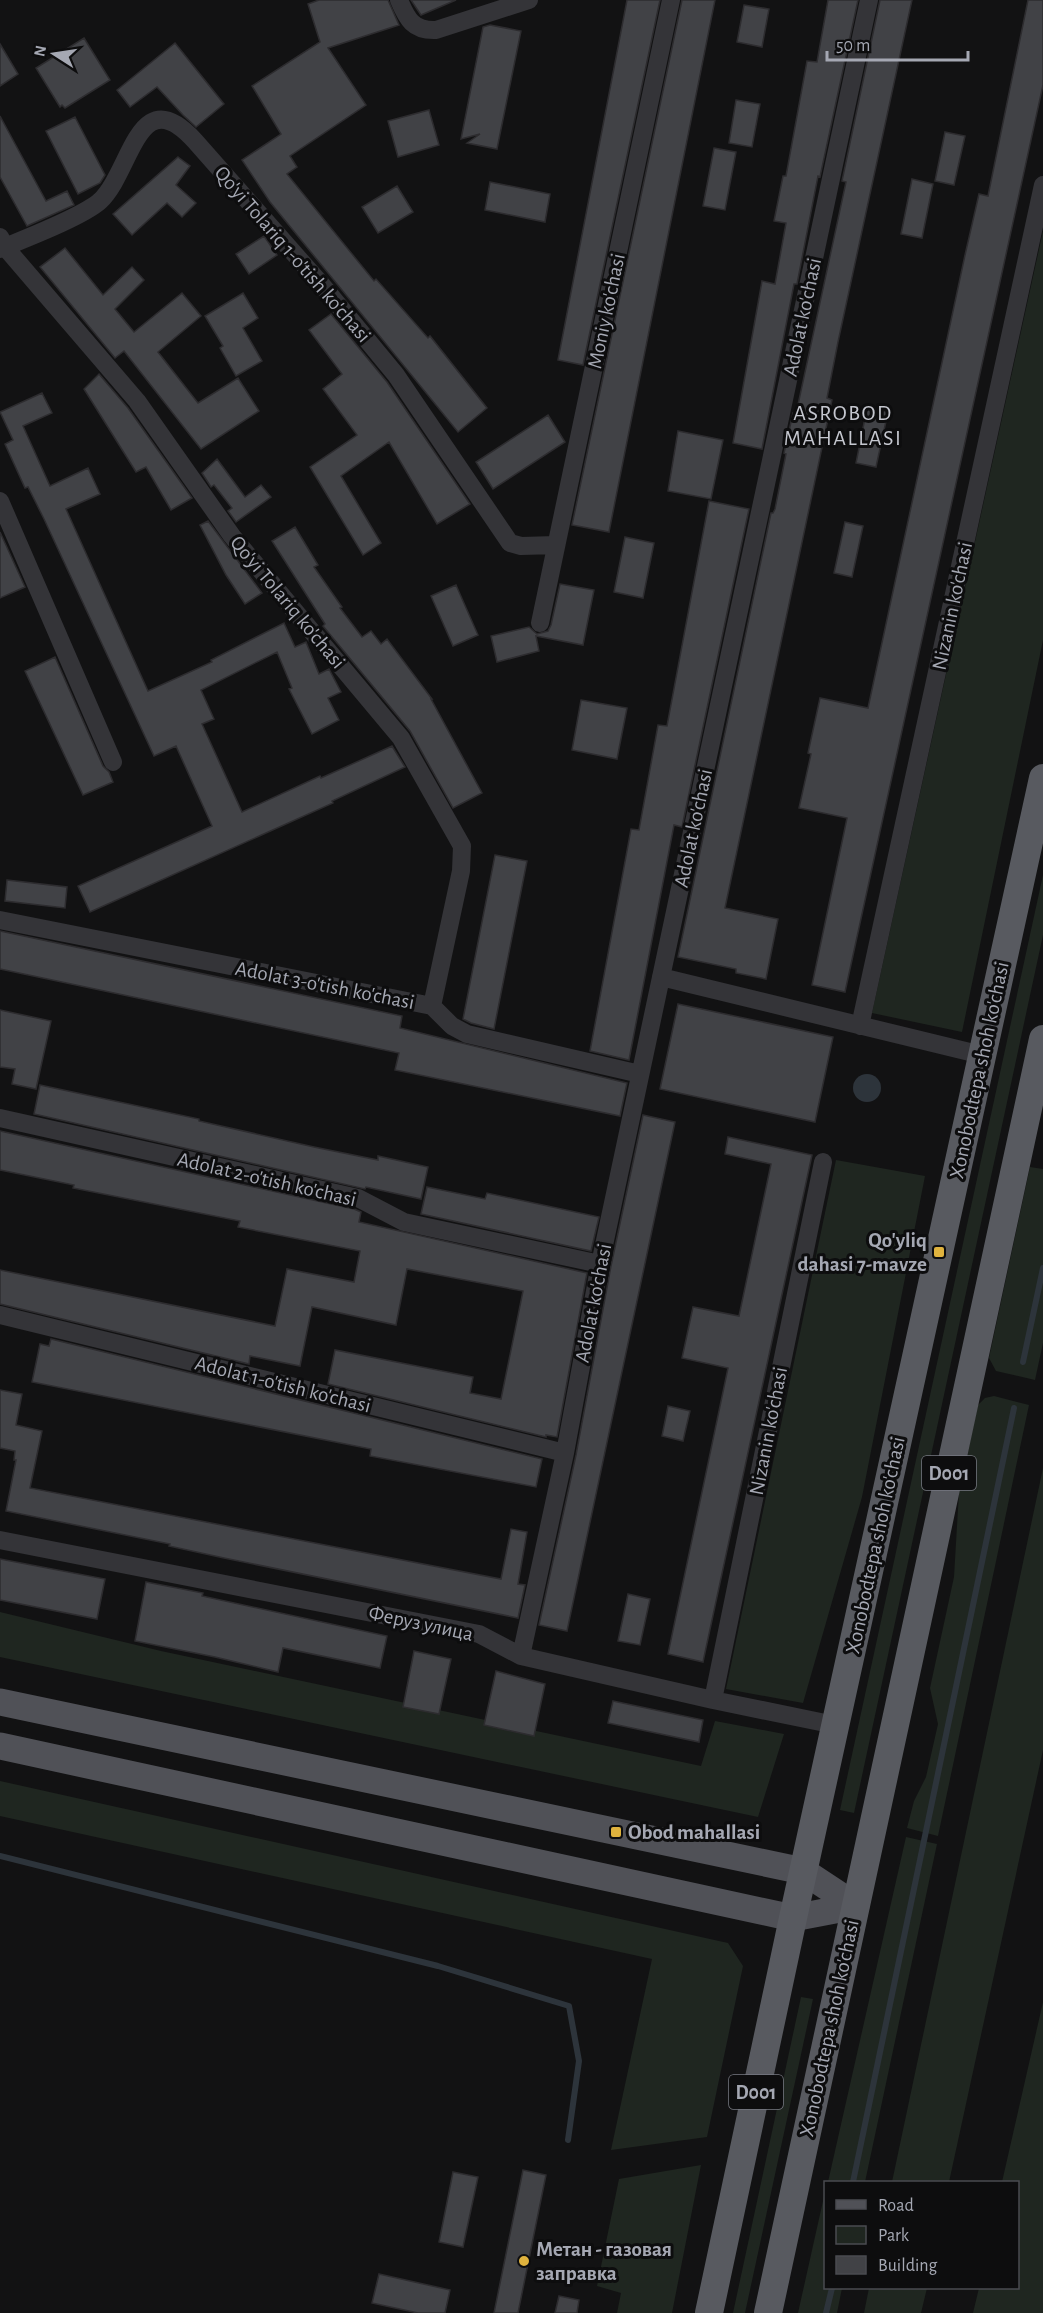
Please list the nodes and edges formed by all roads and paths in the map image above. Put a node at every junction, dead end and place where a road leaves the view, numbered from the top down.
1 (399, 0) edge
2 (529, 0) edge
3 (671, 0) edge
4 (869, 0) edge
5 (1043, 185) edge
6 (2, 244) edge
7 (0, 501) edge
8 (556, 545) junction
9 (540, 623) dead end
10 (113, 762) dead end
11 (1043, 778) edge
12 (0, 920) edge
13 (661, 977) junction
14 (432, 1006) junction
15 (860, 1026) junction
16 (1043, 1039) edge
17 (982, 1055) junction
18 (640, 1074) junction
19 (0, 1118) edge
20 (823, 1162) dead end
21 (600, 1264) junction
22 (0, 1316) edge
23 (565, 1453) junction
24 (0, 1540) edge
25 (521, 1656) junction
26 (713, 1700) junction
27 (0, 1702) edge
28 (835, 1725) junction
29 (0, 1746) edge
30 (803, 1871) junction
31 (856, 1906) junction
32 (793, 1918) junction
33 (709, 2313) edge
34 (768, 2313) edge

1 - 2 street
3 - 8 street, Moniy ko'chasi
4 - 13 street, Adolat ko'chasi
5 - 15 street, Nizanin ko'chasi
6 - 8 street, Qo'yi Tolariq 1-o'tish ko'chasi
6 - 14 street, Qo'yi Tolariq ko'chasi
7 - 10 street
8 - 9 street, Moniy ko'chasi
11 - 17 highway, Xonobodtepa shoh ko'chasi / D001
12 - 14 street, Adolat 3-o'tish ko'chasi
13 - 15 street
13 - 18 street, Adolat ko'chasi
14 - 18 street, Adolat 3-o'tish ko'chasi
15 - 17 street
16 - 31 highway, Xonobodtepa shoh ko'chasi / D001
17 - 28 highway, Xonobodtepa shoh ko'chasi / D001
18 - 21 street, Adolat ko'chasi
19 - 21 street, Adolat 2-o'tish ko'chasi
20 - 26 street, Nizanin ko'chasi
21 - 23 street, Adolat ko'chasi
22 - 23 street, Adolat 1-o'tish ko'chasi
23 - 25 street, Adolat ko'chasi
24 - 25 street, Феруз улица
25 - 26 street, Феруз улица
26 - 28 street, Феруз улица
27 - 30 main road
28 - 30 highway, Xonobodtepa shoh ko'chasi / D001
29 - 32 main road
30 - 31 main road
30 - 32 highway, Xonobodtepa shoh ko'chasi / D001
31 - 32 main road
31 - 34 highway, Xonobodtepa shoh ko'chasi / D001
32 - 33 highway, Xonobodtepa shoh ko'chasi / D001

